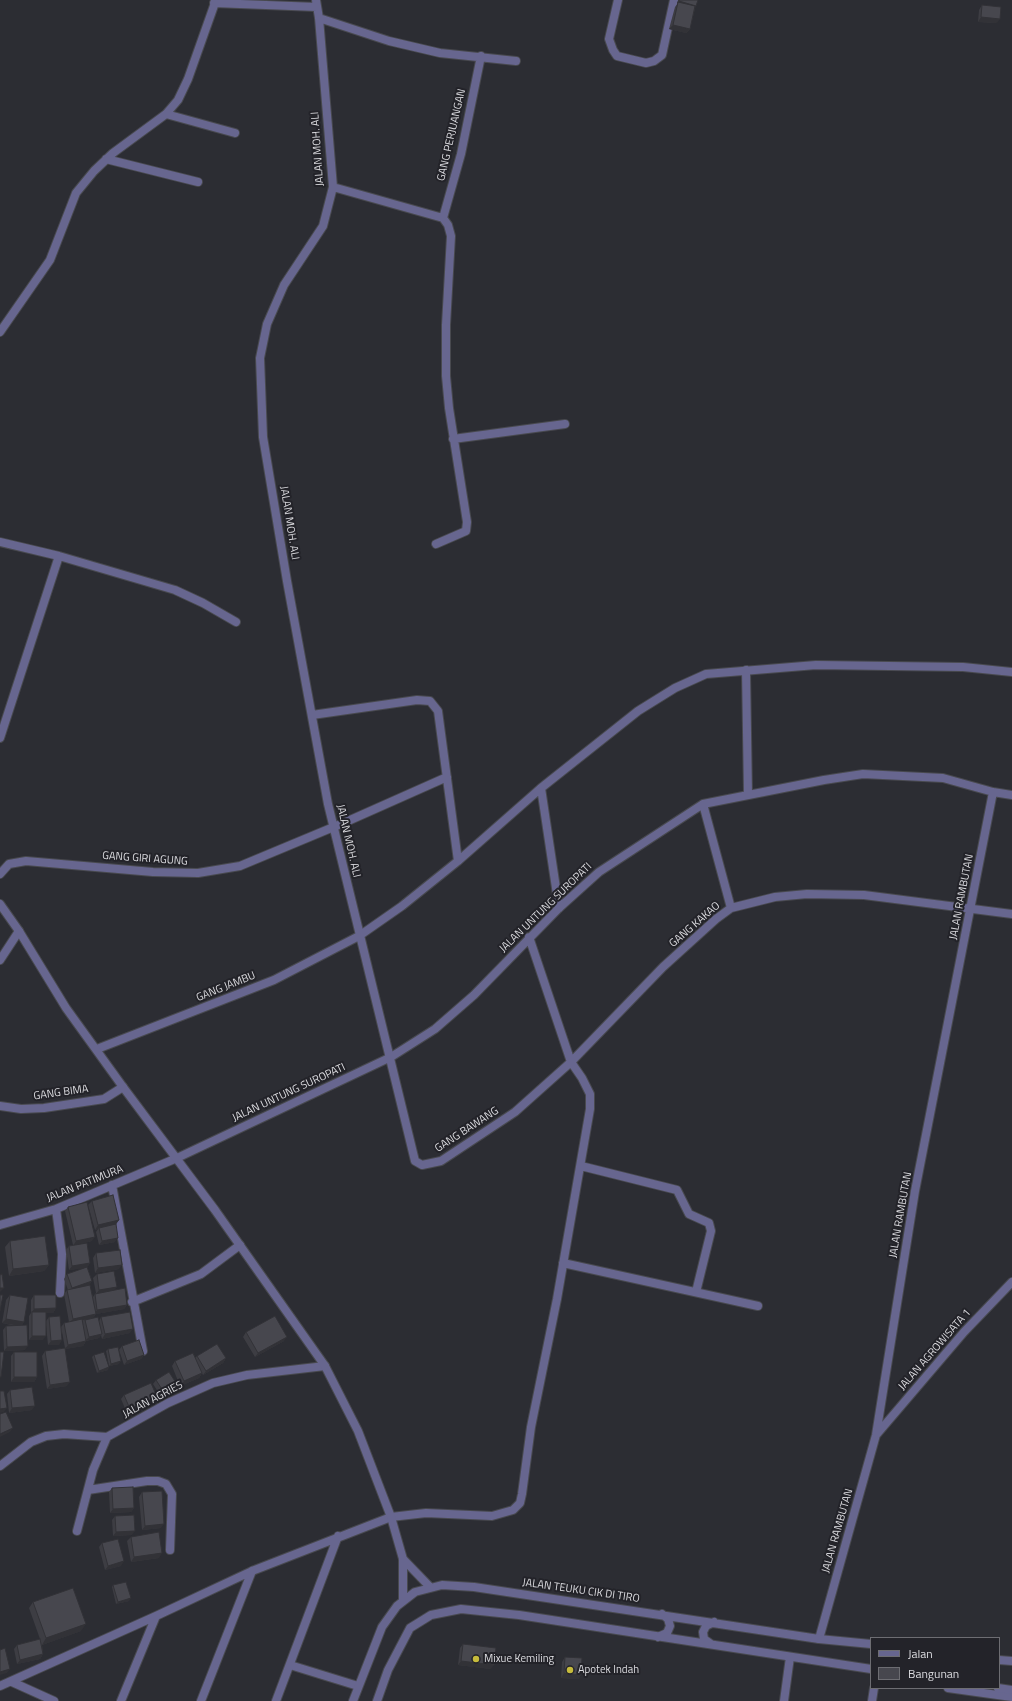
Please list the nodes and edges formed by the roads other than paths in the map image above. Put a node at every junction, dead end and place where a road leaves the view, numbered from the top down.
1 (618, 0) edge
2 (674, 0) edge
3 (215, 2) edge
4 (316, 3) edge
5 (319, 18) junction
6 (481, 56) junction
7 (516, 62) dead end
8 (166, 114) junction
9 (235, 134) dead end
10 (106, 159) junction
11 (198, 182) dead end
12 (333, 187) junction
13 (443, 218) junction
14 (0, 332) edge
15 (565, 424) dead end
16 (454, 439) junction
17 (0, 542) edge
18 (436, 544) dead end
19 (59, 556) junction
20 (236, 622) dead end
21 (746, 670) junction
22 (1012, 672) edge
23 (312, 715) junction
24 (0, 738) edge
25 (446, 777) junction
26 (541, 788) junction
27 (993, 792) junction
28 (748, 795) junction
29 (1012, 795) edge
30 (703, 804) junction
31 (333, 826) junction
32 (458, 860) junction
33 (0, 874) edge
34 (0, 904) edge
35 (559, 908) junction
36 (731, 908) junction
37 (971, 908) junction
38 (1012, 914) edge
39 (19, 931) junction
40 (359, 936) junction
41 (530, 938) junction
42 (0, 960) edge
43 (97, 1049) junction
44 (391, 1057) junction
45 (571, 1062) junction
46 (123, 1087) junction
47 (0, 1106) edge
48 (177, 1158) junction
49 (581, 1166) junction
50 (112, 1185) junction
51 (56, 1209) junction
52 (0, 1225) edge
53 (240, 1245) junction
54 (563, 1263) junction
55 (1012, 1282) edge
56 (696, 1292) junction
57 (60, 1293) dead end
58 (132, 1302) junction
59 (758, 1306) dead end
60 (143, 1351) edge
61 (325, 1366) junction
62 (876, 1435) junction
63 (107, 1437) junction
64 (0, 1466) edge
65 (88, 1490) junction
66 (392, 1517) junction
67 (77, 1531) dead end
68 (338, 1536) junction
69 (170, 1550) dead end
70 (403, 1559) junction
71 (252, 1571) junction
72 (430, 1587) junction
73 (403, 1600) junction
74 (659, 1614) junction
75 (156, 1616) junction
76 (715, 1622) junction
77 (657, 1636) junction
78 (819, 1638) junction
79 (712, 1644) junction
80 (870, 1644) edge
81 (790, 1657) junction
82 (1000, 1660) edge
83 (1012, 1662) edge
84 (290, 1665) junction
85 (870, 1668) edge
86 (12, 1682) junction
87 (0, 1686) edge
88 (358, 1686) junction
89 (1000, 1688) edge
90 (874, 1689) edge
91 (955, 1689) edge
92 (1012, 1690) edge
93 (1012, 1697) edge
94 (54, 1701) edge
95 (121, 1701) edge
96 (200, 1701) edge
97 (276, 1701) edge
98 (353, 1701) edge
99 (377, 1701) edge
100 (784, 1701) edge
101 (872, 1701) edge

1 - 2 street
3 - 4 street
3 - 8 street
4 - 5 street, JALAN MOH. ALI
5 - 6 street
5 - 12 street, JALAN MOH. ALI
6 - 7 street
6 - 13 street, GANG PERJUANGAN
8 - 9 street
8 - 10 street
10 - 11 street
10 - 14 street
12 - 13 street
12 - 23 street, JALAN MOH. ALI
13 - 16 street
15 - 16 street
16 - 18 street
17 - 19 street
19 - 20 street
19 - 24 street
21 - 22 street, GANG JAMBU
21 - 26 street, GANG JAMBU
21 - 28 street
23 - 25 street
23 - 31 street, JALAN MOH. ALI
25 - 31 street, GANG GIRI AGUNG
25 - 32 street
26 - 32 street, GANG JAMBU
26 - 35 street
27 - 28 street, JALAN UNTUNG SUROPATI
27 - 29 street, JALAN UNTUNG SUROPATI
27 - 37 street, JALAN RAMBUTAN
28 - 30 street, JALAN UNTUNG SUROPATI
30 - 35 street, JALAN UNTUNG SUROPATI
30 - 36 street
31 - 33 street, GANG GIRI AGUNG
31 - 40 street, JALAN MOH. ALI
32 - 40 street, GANG JAMBU
34 - 39 street
35 - 41 street, JALAN UNTUNG SUROPATI
36 - 37 street, GANG KAKAO
36 - 45 street, GANG KAKAO
37 - 38 street, GANG KAKAO
37 - 62 street, JALAN RAMBUTAN
39 - 42 street
39 - 43 street
40 - 43 street, GANG JAMBU
40 - 44 street, JALAN MOH. ALI
41 - 44 street, JALAN UNTUNG SUROPATI
41 - 45 street
43 - 46 street
44 - 45 street, GANG BAWANG
44 - 48 street, JALAN UNTUNG SUROPATI
45 - 49 street
46 - 47 street, GANG BIMA
46 - 48 street
48 - 50 street, JALAN PATIMURA
48 - 53 street
49 - 54 street
49 - 56 street
50 - 51 street, JALAN PATIMURA
50 - 58 street
51 - 52 street, JALAN PATIMURA
51 - 57 street
53 - 58 street
53 - 61 street
54 - 56 street
54 - 66 street
55 - 62 street, JALAN AGROWISATA 1
56 - 59 street
58 - 60 street
61 - 63 street, JALAN AGRIES
61 - 66 street
62 - 78 street, JALAN RAMBUTAN
63 - 64 street
63 - 65 street
65 - 67 street
65 - 69 street
66 - 68 street
66 - 70 street
68 - 71 street
68 - 84 street
70 - 72 street
70 - 73 street
71 - 75 street
71 - 96 street
72 - 73 street, JALAN TEUKU CIK DI TIRO
72 - 74 street, JALAN TEUKU CIK DI TIRO
73 - 88 street, JALAN TEUKU CIK DI TIRO
74 - 76 street, JALAN TEUKU CIK DI TIRO
74 - 77 street
75 - 86 street
75 - 95 street
76 - 78 street, JALAN TEUKU CIK DI TIRO
76 - 79 street
77 - 79 street
77 - 99 street
78 - 80 street, JALAN TEUKU CIK DI TIRO
79 - 81 street
81 - 85 street
81 - 100 street
82 - 83 street
84 - 88 street
84 - 97 street
86 - 87 street
86 - 94 street
88 - 98 street, JALAN TEUKU CIK DI TIRO
89 - 92 street
90 - 101 street
91 - 93 street

